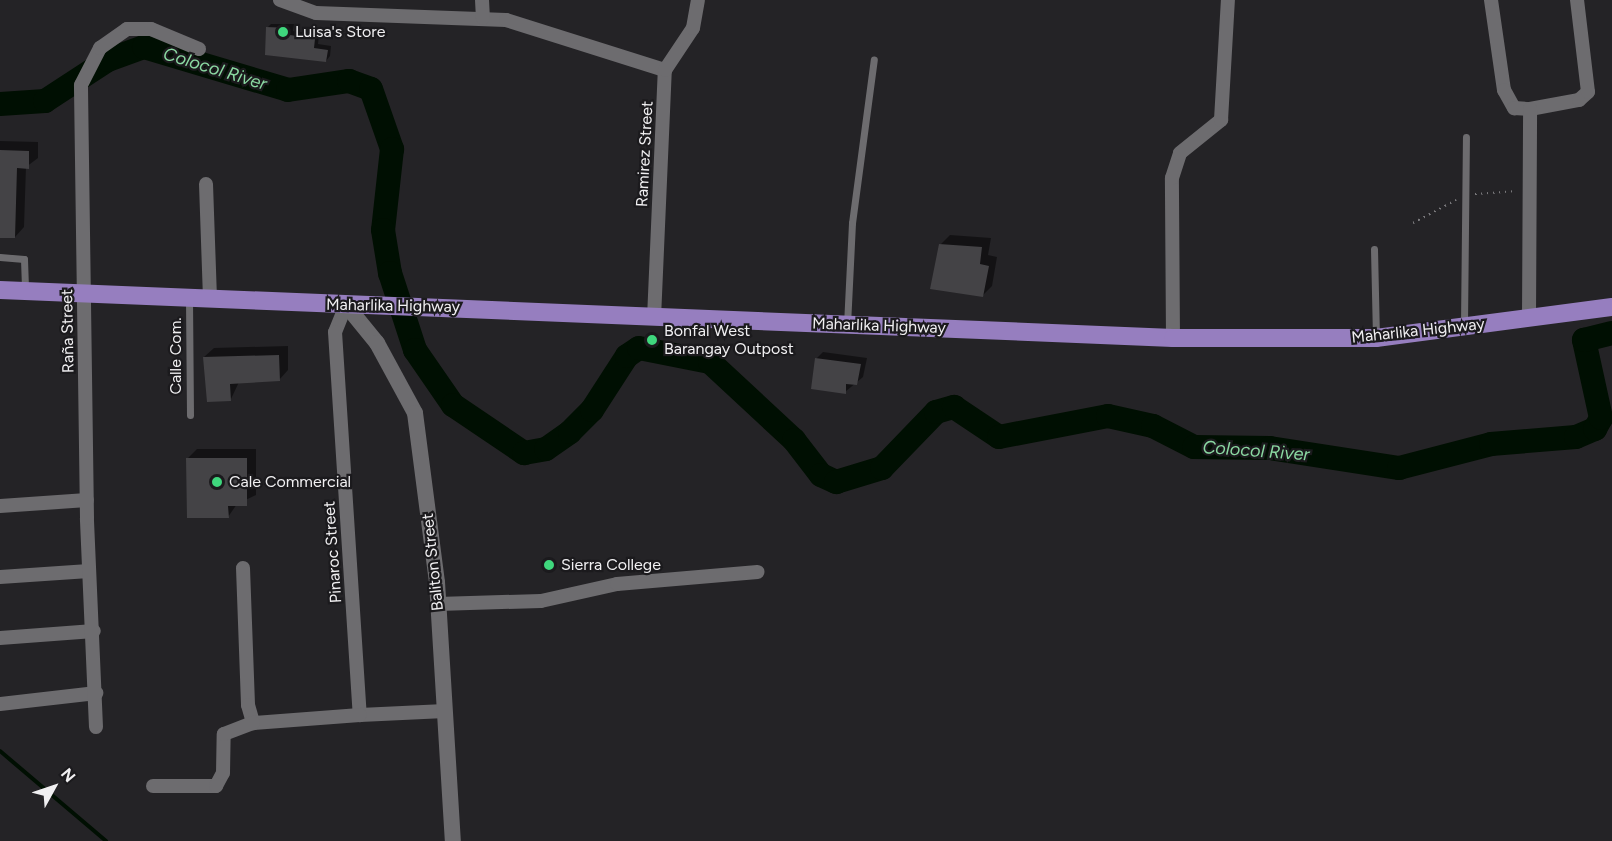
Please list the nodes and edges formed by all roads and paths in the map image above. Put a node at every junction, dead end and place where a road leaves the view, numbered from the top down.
1 (280, 0) edge
2 (482, 0) edge
3 (698, 0) edge
4 (1228, 0) edge
5 (1491, 0) edge
6 (1577, 0) edge
7 (483, 18) junction
8 (199, 49) dead end
9 (874, 59) dead end
10 (665, 70) junction
11 (1530, 109) junction
12 (1466, 137) dead end
13 (206, 184) dead end
14 (1374, 249) dead end
15 (0, 257) edge
16 (0, 290) edge
17 (25, 290) junction
18 (85, 294) junction
19 (189, 297) junction
20 (210, 299) junction
21 (346, 305) junction
22 (1612, 307) edge
23 (654, 318) junction
24 (1529, 318) junction
25 (847, 325) junction
26 (1464, 327) junction
27 (1173, 338) junction
28 (1376, 338) junction
29 (190, 414) dead end
30 (87, 500) junction
31 (0, 506) edge
32 (243, 568) dead end
33 (89, 571) junction
34 (757, 572) dead end
35 (0, 577) edge
36 (438, 604) junction
37 (94, 631) junction
38 (0, 638) edge
39 (96, 693) junction
40 (0, 704) edge
41 (444, 711) junction
42 (360, 715) junction
43 (253, 723) junction
44 (96, 727) dead end
45 (153, 786) dead end
46 (453, 841) edge

1 - 7 street
2 - 7 street
3 - 10 street
4 - 27 street
5 - 11 street
6 - 11 street
7 - 10 street
8 - 18 street, Raña Street
9 - 25 lane
10 - 23 street, Ramirez Street
11 - 24 street
12 - 26 lane
13 - 20 street
14 - 28 lane
15 - 17 lane
16 - 17 main road, Maharlika Highway
17 - 18 main road, Maharlika Highway
18 - 19 main road, Maharlika Highway
18 - 30 street, Raña Street
19 - 20 main road, Maharlika Highway
19 - 29 lane, Calle Com.
20 - 21 main road, Maharlika Highway
21 - 23 main road, Maharlika Highway
21 - 36 street, Baliton Street
21 - 42 street, Pinaroc Street
22 - 24 main road, Maharlika Highway
23 - 25 main road, Maharlika Highway
24 - 26 main road, Maharlika Highway
25 - 27 main road, Maharlika Highway
26 - 28 main road, Maharlika Highway
27 - 28 main road, Maharlika Highway
30 - 31 street
30 - 33 street, Raña Street
32 - 43 street
33 - 35 street
33 - 37 street, Raña Street
34 - 36 street
36 - 41 street, Baliton Street
37 - 38 street
37 - 39 street, Raña Street
39 - 40 street
39 - 44 street, Raña Street
41 - 42 street
41 - 46 street, Baliton Street
42 - 43 street
43 - 45 street

